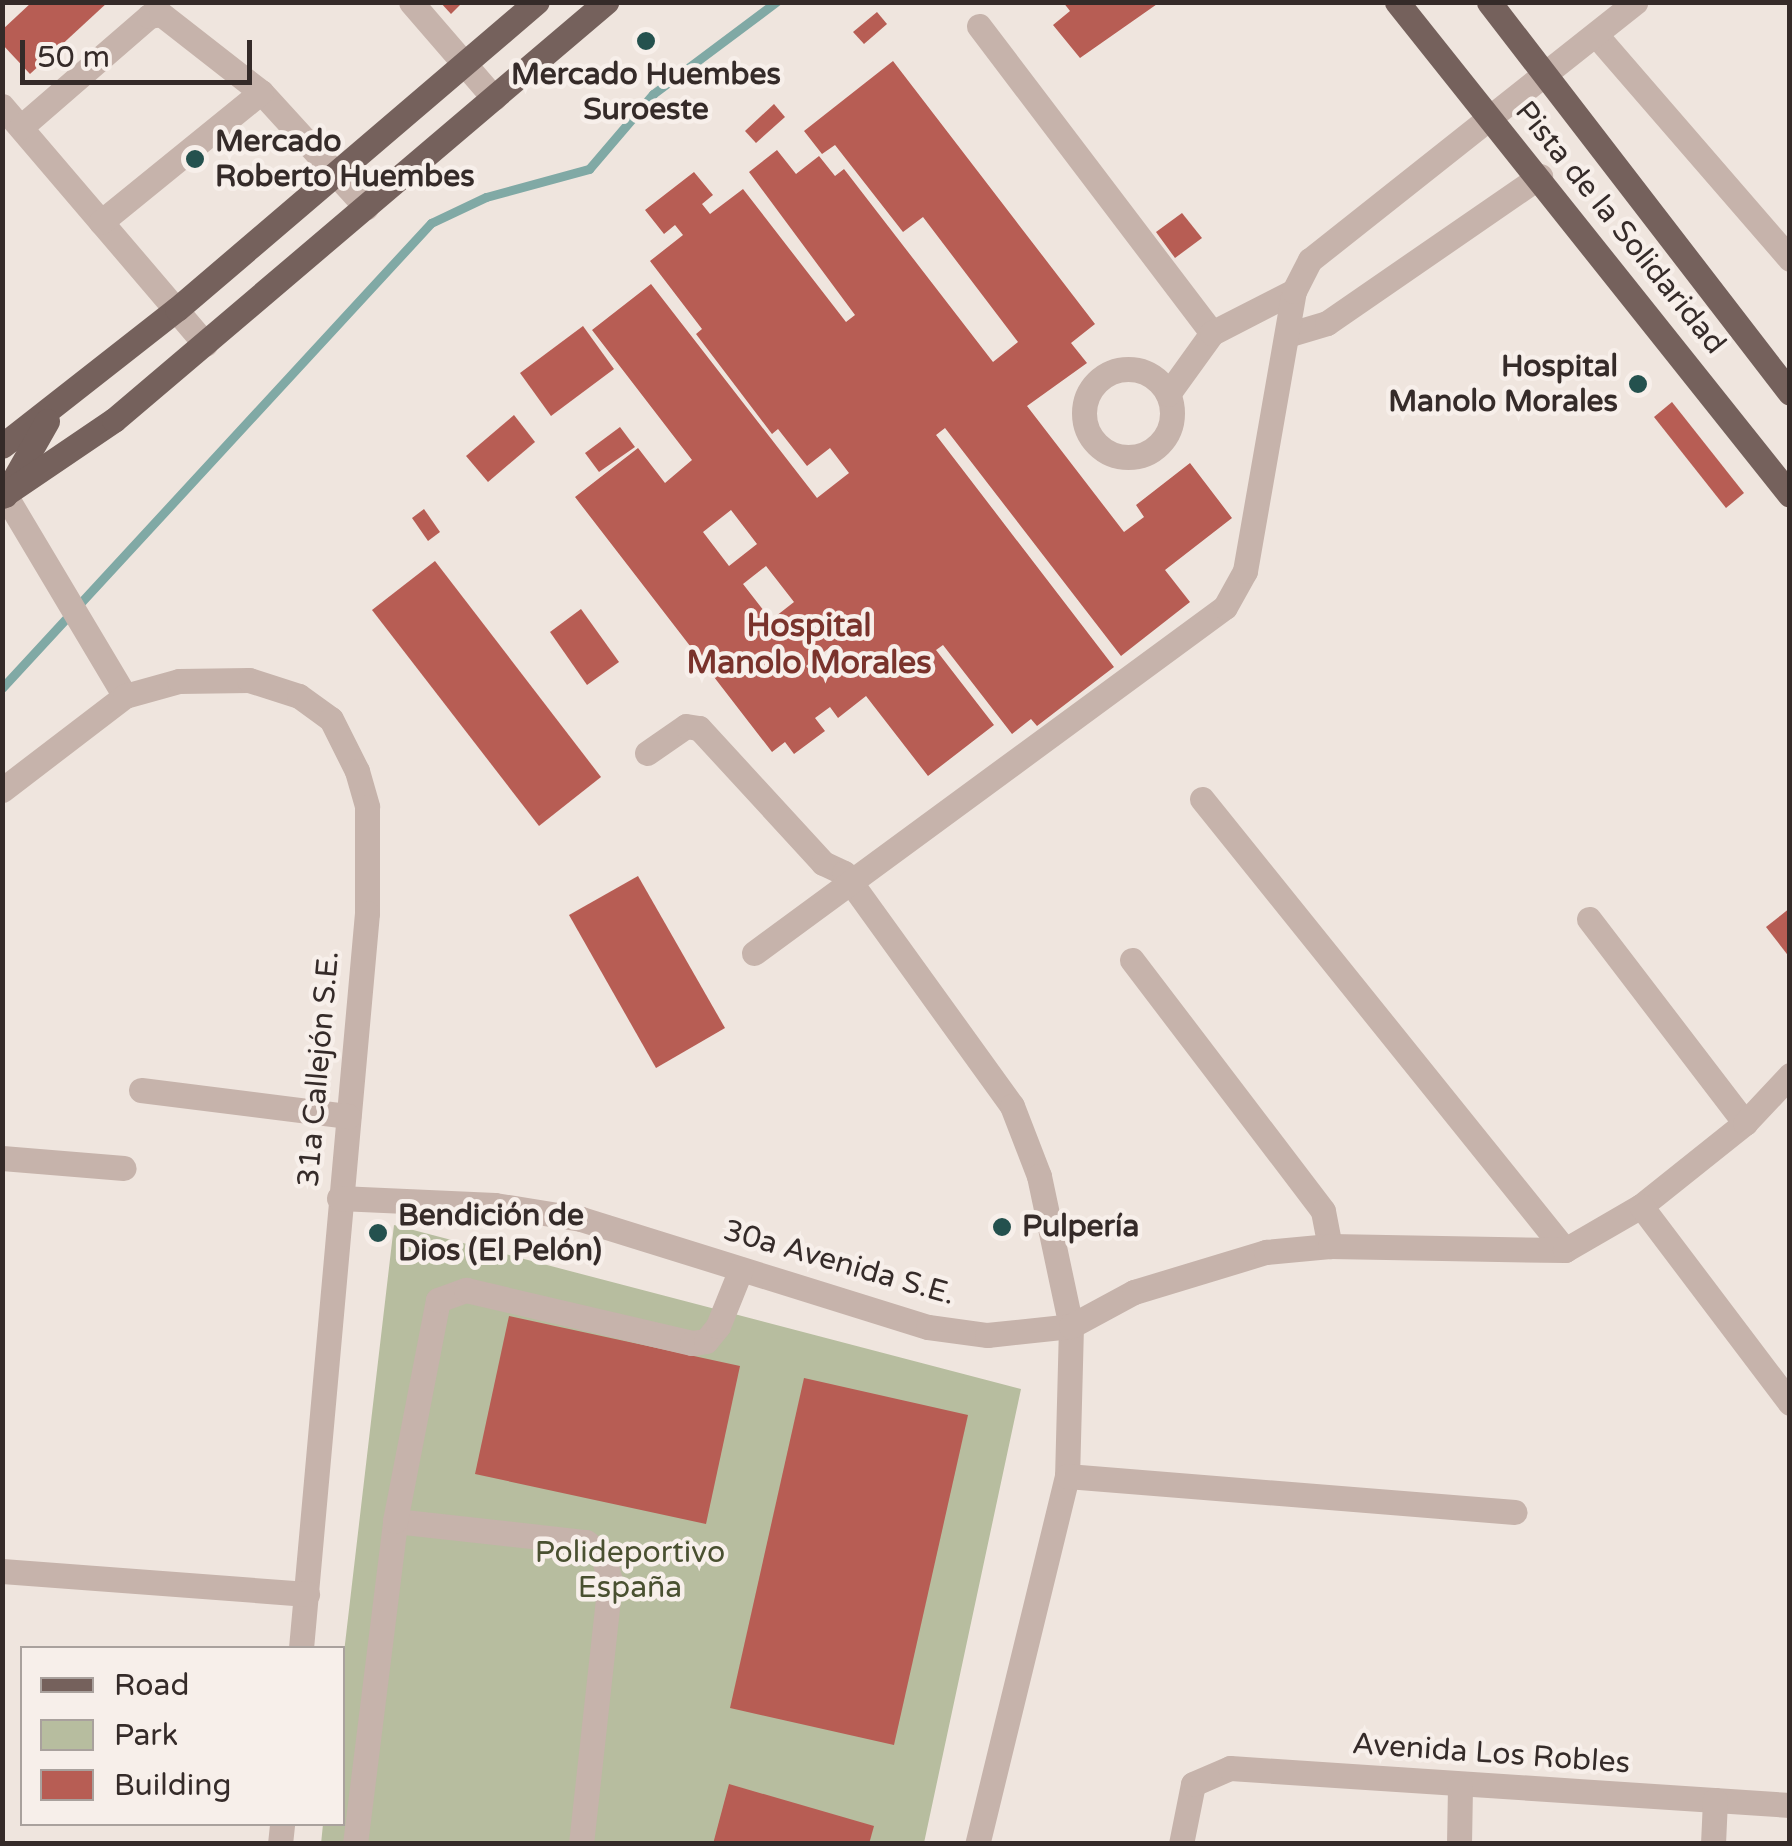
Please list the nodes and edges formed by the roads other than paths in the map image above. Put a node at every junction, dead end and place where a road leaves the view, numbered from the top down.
1 (411, 2) edge
2 (537, 2) edge
3 (606, 2) edge
4 (1397, 2) edge
5 (1489, 2) edge
6 (1635, 2) edge
7 (979, 26) dead end
8 (1596, 35) junction
9 (465, 65) junction
10 (1546, 74) junction
11 (261, 92) junction
12 (494, 98) junction
13 (2, 106) edge
14 (1492, 119) junction
15 (21, 128) junction
16 (341, 172) junction
17 (1540, 176) junction
18 (366, 207) junction
19 (102, 222) junction
20 (1785, 246) edge
21 (1294, 291) junction
22 (177, 309) junction
23 (1212, 333) junction
24 (1287, 335) junction
25 (205, 344) junction
26 (1790, 393) edge
27 (1168, 394) dead end
28 (58, 405) junction
29 (2, 446) edge
30 (3, 495) edge
31 (1790, 495) edge
32 (125, 696) junction
33 (646, 753) dead end
34 (2, 790) edge
35 (1202, 799) dead end
36 (853, 886) junction
37 (1590, 919) dead end
38 (754, 953) dead end
39 (1132, 960) dead end
40 (1790, 1075) edge
41 (141, 1090) dead end
42 (348, 1116) junction
43 (1745, 1123) junction
44 (2, 1158) edge
45 (124, 1168) dead end
46 (339, 1198) junction
47 (1641, 1206) junction
48 (1330, 1246) junction
49 (1565, 1250) junction
50 (741, 1269) junction
51 (1071, 1326) junction
52 (1790, 1403) edge
53 (1067, 1476) junction
54 (1514, 1512) dead end
55 (395, 1521) junction
56 (2, 1571) edge
57 (306, 1594) junction
58 (301, 1646) edge
59 (1460, 1788) junction
60 (1715, 1800) junction
61 (1790, 1805) edge
62 (355, 1844) edge
63 (581, 1844) edge
64 (978, 1844) edge
65 (1181, 1844) edge
66 (1459, 1844) edge
67 (1714, 1844) edge

1 - 9 street
2 - 9 main road
3 - 12 main road
4 - 14 main road, Pista de la Solidaridad
5 - 10 main road, Pista de la Solidaridad
6 - 8 street
7 - 23 street
8 - 10 street
8 - 20 street
9 - 12 street
9 - 16 main road
10 - 14 street
10 - 26 main road, Pista de la Solidaridad
11 - 15 street
11 - 16 street
11 - 19 street
12 - 18 main road
13 - 15 street
14 - 17 main road, Pista de la Solidaridad
14 - 21 street
15 - 19 street
16 - 18 street
16 - 22 main road
17 - 24 street
17 - 31 main road, Pista de la Solidaridad
18 - 25 main road
19 - 22 street
21 - 23 street
21 - 24 street
22 - 25 street
22 - 28 main road
23 - 27 street
24 - 36 street
25 - 30 main road
28 - 29 main road
28 - 30 main road
30 - 32 street
32 - 34 street
32 - 42 street, 31a Callejón S.E.
33 - 36 street
35 - 49 street
36 - 38 street
36 - 51 street
37 - 43 street
39 - 48 street
40 - 43 street
41 - 42 street
42 - 46 street, 31a Callejón S.E.
43 - 47 street
44 - 45 street
46 - 50 street, 30a Avenida S.E.
46 - 57 street, 31a Callejón S.E.
47 - 49 street
47 - 52 street
48 - 49 street, 30a Avenida S.E.
48 - 51 street, 30a Avenida S.E.
50 - 51 street, 30a Avenida S.E.
50 - 55 street
51 - 53 street
53 - 54 street
53 - 64 street
55 - 62 street
55 - 63 street
56 - 57 street
57 - 58 street, 31a Callejón S.E.
59 - 60 street, Avenida Los Robles
59 - 65 street, Avenida Los Robles
59 - 66 street
60 - 61 street, Avenida Los Robles
60 - 67 street

